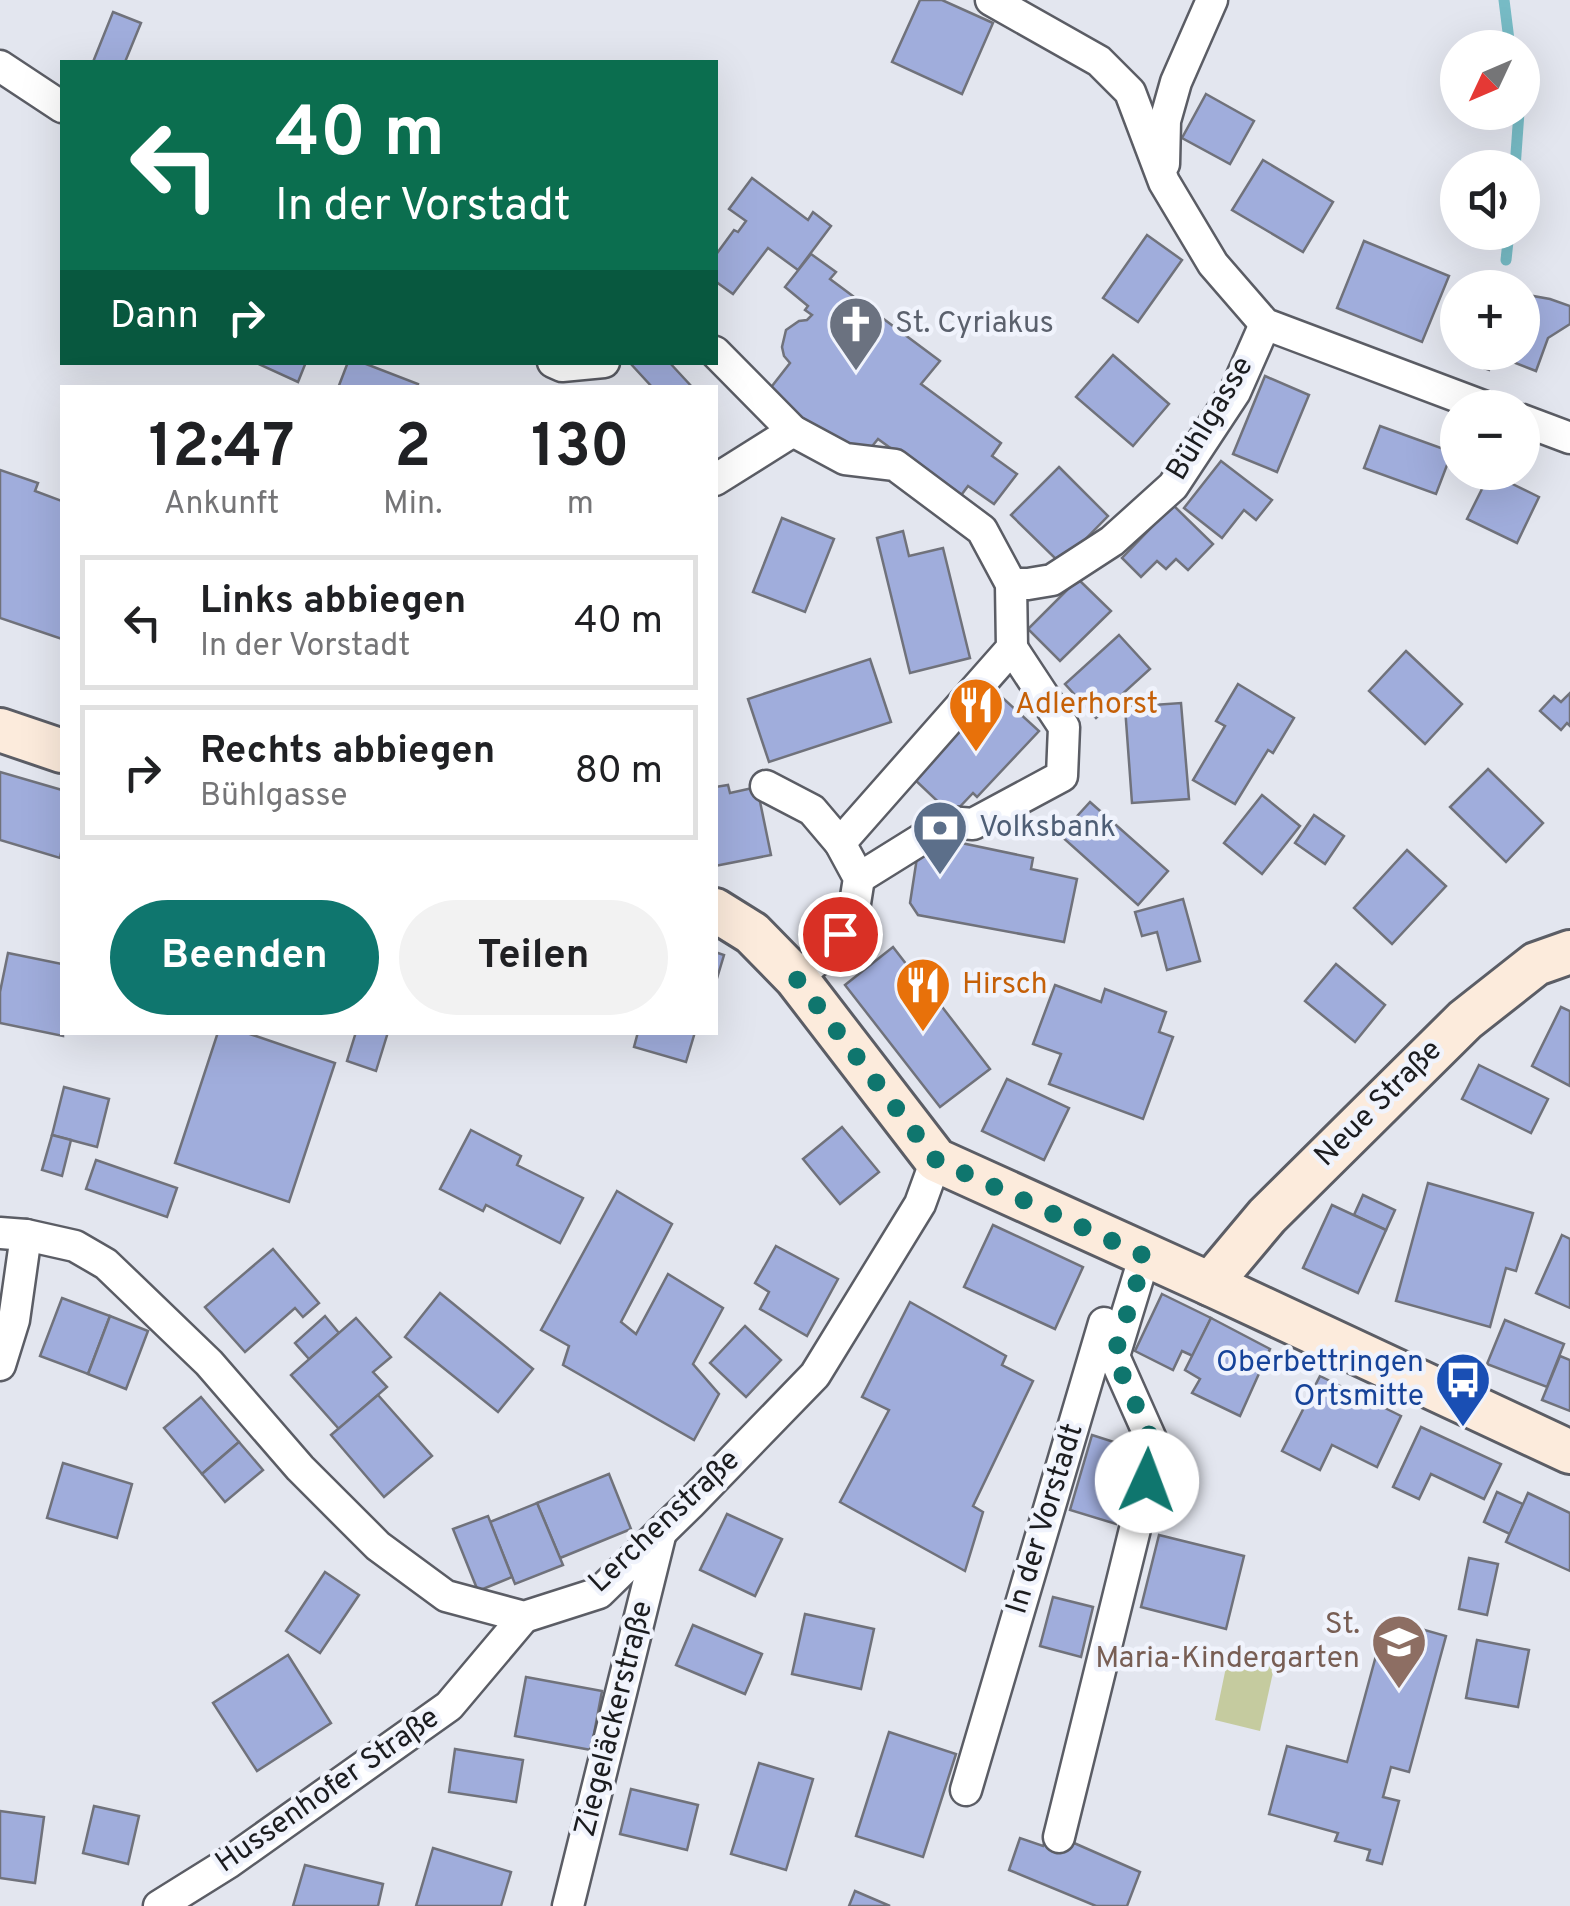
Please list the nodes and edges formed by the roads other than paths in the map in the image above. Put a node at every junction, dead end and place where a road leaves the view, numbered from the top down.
1 (991, 0) edge
2 (1212, 0) edge
3 (0, 66) edge
4 (60, 106) edge
5 (1164, 182) junction
6 (1265, 324) junction
7 (718, 355) edge
8 (1440, 390) edge
9 (1540, 427) edge
10 (792, 432) junction
11 (1570, 438) edge
12 (718, 478) edge
13 (1011, 584) junction
14 (1012, 648) junction
15 (0, 730) edge
16 (60, 750) edge
17 (766, 786) dead end
18 (840, 843) junction
19 (859, 878) junction
20 (718, 912) edge
21 (1570, 952) edge
22 (796, 978) junction
23 (936, 1160) junction
24 (13, 1234) edge
25 (1136, 1252) junction
26 (1210, 1284) junction
27 (0, 1365) edge
28 (1570, 1452) edge
29 (661, 1532) junction
30 (524, 1617) junction
31 (966, 1790) dead end
32 (1059, 1837) dead end
33 (159, 1906) edge
34 (568, 1906) edge

1 - 5 street, Bühlgasse
2 - 5 street
3 - 4 street
5 - 6 street, Bühlgasse
6 - 8 street
6 - 13 street, Bühlgasse
7 - 10 street
9 - 11 street
10 - 12 street
10 - 13 street
13 - 14 street
14 - 18 street
14 - 19 street
15 - 16 street
17 - 18 street
18 - 19 street
19 - 22 street
20 - 22 street
21 - 26 street, Neue Straße
22 - 23 street
23 - 25 street
23 - 29 street, Lerchenstraße
24 - 27 street
24 - 30 street
25 - 26 street
25 - 31 street, In der Vorstadt
25 - 32 street
26 - 28 street
29 - 30 street, Lerchenstraße
29 - 34 street, Ziegeläckerstraße
30 - 33 street, Hussenhofer Straße

